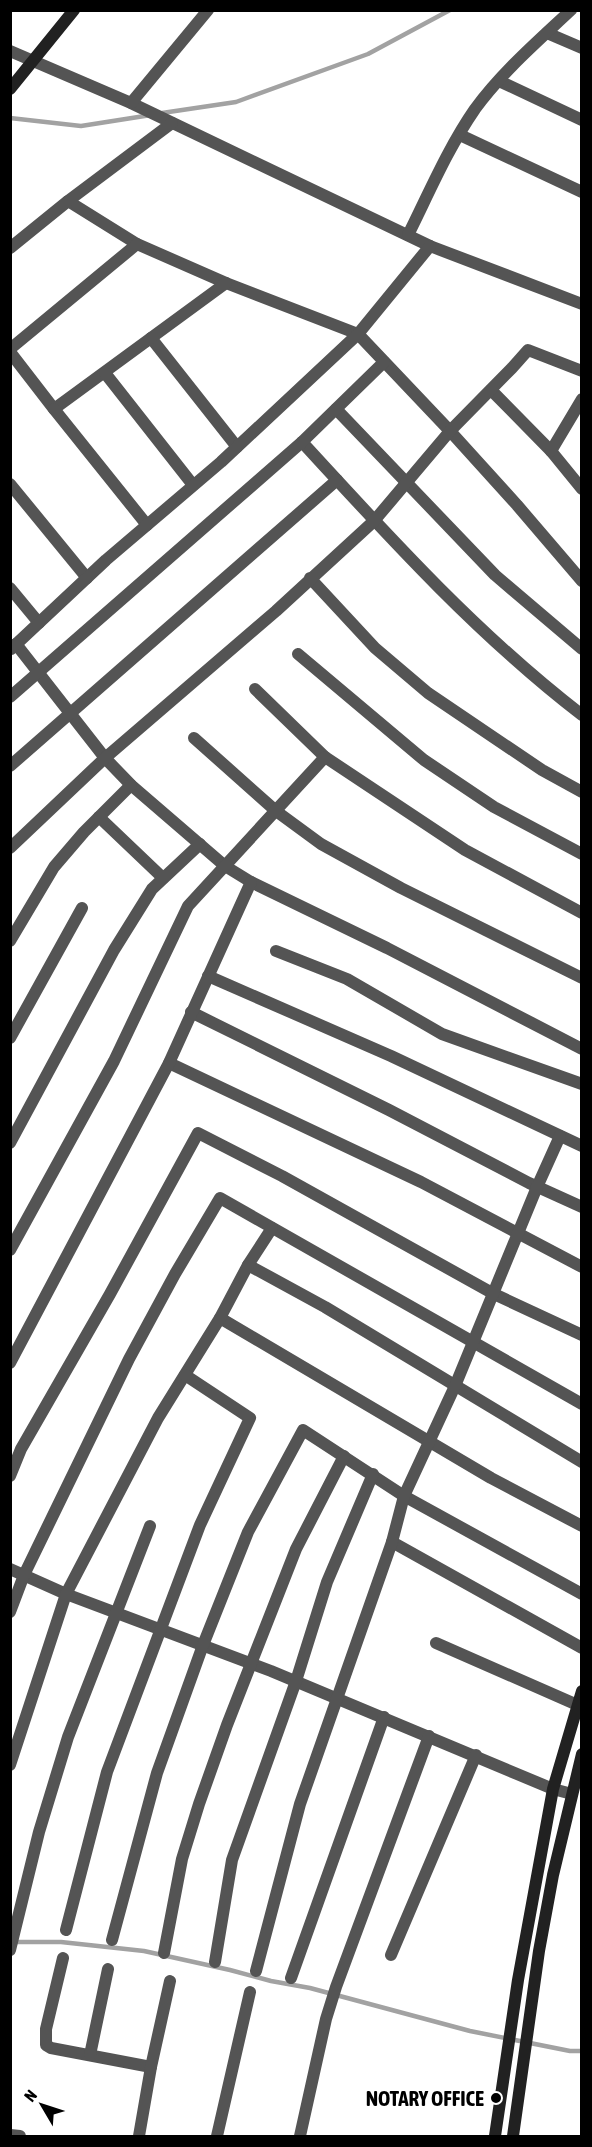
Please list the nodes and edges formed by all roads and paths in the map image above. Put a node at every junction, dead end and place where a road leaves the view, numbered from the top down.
1 (74, 10) edge
2 (208, 10) edge
3 (572, 10) edge
4 (547, 33) junction
5 (582, 48) edge
6 (10, 51) edge
7 (33, 61) junction
8 (499, 81) junction
9 (10, 89) edge
10 (131, 103) junction
11 (582, 120) edge
12 (172, 123) junction
13 (460, 135) junction
14 (582, 192) edge
15 (68, 201) junction
16 (408, 235) junction
17 (137, 244) junction
18 (430, 246) junction
19 (10, 248) edge
20 (226, 283) junction
21 (582, 304) edge
22 (358, 334) junction
23 (151, 338) junction
24 (10, 351) edge
25 (384, 362) junction
26 (582, 371) edge
27 (105, 373) junction
28 (491, 390) junction
29 (582, 399) edge
30 (54, 409) junction
31 (336, 409) junction
32 (450, 431) junction
33 (302, 442) junction
34 (237, 447) junction
35 (551, 451) junction
36 (337, 480) junction
37 (10, 484) edge
38 (406, 484) junction
39 (193, 485) junction
40 (582, 489) edge
41 (374, 521) junction
42 (147, 525) junction
43 (87, 578) junction
44 (310, 578) junction
45 (582, 581) edge
46 (10, 588) edge
47 (39, 623) junction
48 (13, 647) edge
49 (582, 650) edge
50 (298, 654) dead end
51 (38, 672) junction
52 (255, 689) dead end
53 (10, 698) edge
54 (70, 713) junction
55 (582, 715) edge
56 (194, 738) dead end
57 (325, 757) junction
58 (105, 758) junction
59 (10, 766) edge
60 (132, 785) junction
61 (582, 792) edge
62 (276, 811) junction
63 (99, 817) junction
64 (200, 844) junction
65 (10, 848) edge
66 (582, 854) edge
67 (225, 866) junction
68 (163, 878) junction
69 (251, 882) junction
70 (82, 908) dead end
71 (582, 913) edge
72 (10, 941) edge
73 (276, 951) dead end
74 (208, 976) junction
75 (582, 978) edge
76 (191, 1012) junction
77 (10, 1038) edge
78 (582, 1049) edge
79 (169, 1063) junction
80 (582, 1084) edge
81 (560, 1136) junction
82 (10, 1143) edge
83 (582, 1146) edge
84 (537, 1187) junction
85 (582, 1207) edge
86 (272, 1228) junction
87 (518, 1233) junction
88 (10, 1250) edge
89 (248, 1265) junction
90 (582, 1267) edge
91 (494, 1294) junction
92 (220, 1318) junction
93 (582, 1335) edge
94 (474, 1343) junction
95 (10, 1363) edge
96 (185, 1375) junction
97 (455, 1386) junction
98 (582, 1404) edge
99 (429, 1442) junction
100 (344, 1456) junction
101 (582, 1461) edge
102 (373, 1474) junction
103 (10, 1476) edge
104 (404, 1496) junction
105 (150, 1526) dead end
106 (582, 1526) edge
107 (392, 1542) junction
108 (10, 1569) edge
109 (24, 1575) junction
110 (66, 1594) junction
111 (582, 1594) edge
112 (10, 1612) edge
113 (116, 1612) junction
114 (159, 1629) junction
115 (436, 1643) dead end
116 (203, 1645) junction
117 (582, 1648) edge
118 (250, 1663) junction
119 (296, 1681) junction
120 (582, 1691) edge
121 (336, 1698) junction
122 (579, 1706) edge
123 (384, 1717) junction
124 (429, 1736) junction
125 (582, 1754) edge
126 (476, 1755) junction
127 (10, 1765) edge
128 (553, 1789) junction
129 (572, 1794) junction
130 (13, 1928) edge
131 (66, 1930) dead end
132 (112, 1940) dead end
133 (10, 1950) edge
134 (164, 1953) dead end
135 (391, 1955) dead end
136 (63, 1958) dead end
137 (215, 1962) dead end
138 (108, 1969) dead end
139 (256, 1971) dead end
140 (291, 1978) dead end
141 (170, 1981) dead end
142 (250, 1992) dead end
143 (509, 2037) junction
144 (527, 2039) junction
145 (90, 2055) junction
146 (151, 2067) junction
147 (10, 2135) edge
148 (20, 2136) edge
149 (140, 2136) edge
150 (217, 2136) edge
151 (300, 2136) edge
152 (495, 2136) edge
153 (513, 2136) edge

1 - 7 main road
2 - 10 street
3 - 4 street
4 - 5 street
4 - 8 street
6 - 7 street
7 - 9 main road
7 - 10 street
8 - 11 street
8 - 13 street
10 - 12 street
12 - 15 street
12 - 16 street
13 - 14 street
13 - 16 street
15 - 17 street
15 - 19 street
16 - 18 street
17 - 20 street
17 - 24 street
18 - 21 street
18 - 22 street
20 - 22 street
20 - 23 street
22 - 25 street
22 - 34 street
23 - 27 street
23 - 34 street
24 - 30 street
25 - 31 street
25 - 32 street
26 - 28 street
27 - 30 street
27 - 39 street
28 - 32 street
28 - 35 street
29 - 35 street
30 - 42 street
31 - 33 street
31 - 38 street
32 - 38 street
32 - 45 street
33 - 36 street
33 - 51 street
34 - 39 street
35 - 40 street
36 - 41 street
36 - 54 street
37 - 43 street
38 - 41 street
38 - 49 street
39 - 42 street
41 - 44 street
41 - 55 street
42 - 43 street
43 - 47 street
44 - 58 street
44 - 61 street
46 - 47 street
47 - 48 street
48 - 51 street
50 - 66 street
51 - 53 street
51 - 54 street
52 - 57 street
54 - 58 street
54 - 59 street
56 - 62 street
57 - 62 street
57 - 71 street
58 - 60 street
58 - 65 street
60 - 63 street
60 - 64 street
62 - 67 street
62 - 75 street
63 - 68 street
63 - 72 street
64 - 67 street
64 - 68 street
67 - 69 street
67 - 88 street
68 - 82 street
69 - 74 street
69 - 78 street
70 - 77 street
73 - 80 street
74 - 76 street
74 - 81 street
76 - 79 street
76 - 84 street
79 - 87 street
79 - 95 street
81 - 83 street
81 - 84 street
84 - 85 street
84 - 87 street
86 - 89 street
86 - 94 street
86 - 109 street
87 - 90 street
87 - 91 street
89 - 92 street
89 - 97 street
91 - 93 street
91 - 94 street
91 - 103 street
92 - 96 street
92 - 99 street
94 - 97 street
94 - 98 street
96 - 110 street
96 - 114 street
97 - 99 street
97 - 101 street
99 - 104 street
99 - 106 street
100 - 102 street
100 - 116 street
100 - 118 street
102 - 104 street
102 - 119 street
104 - 107 street
104 - 111 street
105 - 113 street
107 - 117 street
107 - 121 street
108 - 109 street
109 - 110 street
109 - 112 street
110 - 113 street
110 - 127 street
113 - 114 street
113 - 130 street
114 - 116 street
114 - 131 street
115 - 122 street
116 - 118 street
116 - 132 street
118 - 119 street
118 - 134 street
119 - 121 street
119 - 137 street
120 - 122 main road
121 - 123 street
121 - 139 street
122 - 128 main road
123 - 124 street
123 - 140 street
124 - 126 street
124 - 151 street
125 - 129 main road
126 - 128 street
126 - 135 street
128 - 129 street
128 - 143 main road
129 - 144 main road
130 - 133 street
136 - 145 street
138 - 145 street
141 - 146 street
142 - 150 street
143 - 144 main road
143 - 152 main road
144 - 153 main road
145 - 146 street
146 - 149 street
147 - 148 street

